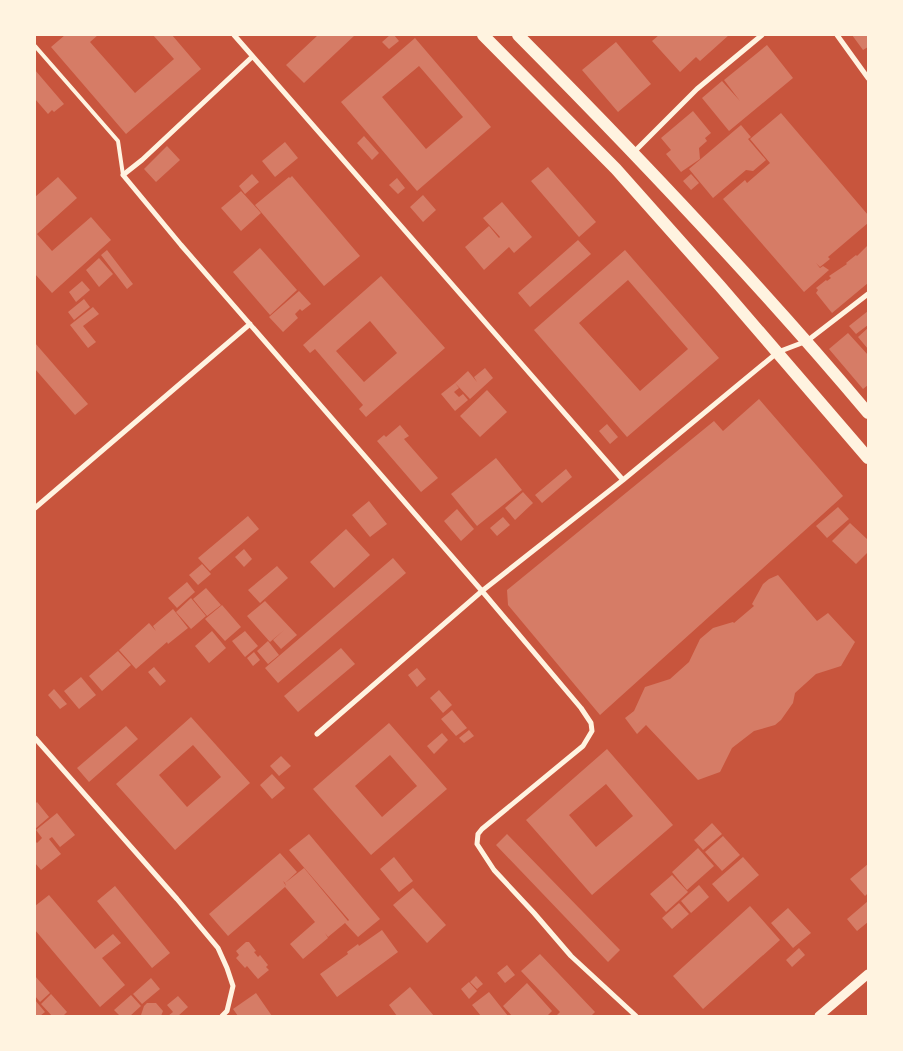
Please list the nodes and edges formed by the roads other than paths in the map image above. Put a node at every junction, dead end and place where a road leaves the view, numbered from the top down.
1 (234, 35) edge
2 (483, 35) edge
3 (518, 35) edge
4 (762, 35) edge
5 (837, 35) edge
6 (35, 46) edge
7 (252, 57) junction
8 (868, 78) edge
9 (634, 152) junction
10 (123, 175) junction
11 (868, 294) edge
12 (250, 324) junction
13 (807, 341) junction
14 (778, 352) junction
15 (868, 413) edge
16 (868, 458) edge
17 (623, 480) junction
18 (35, 508) edge
19 (482, 592) junction
20 (317, 734) dead end
21 (35, 738) edge
22 (868, 974) edge
23 (222, 1016) edge
24 (636, 1016) edge
25 (819, 1016) edge

1 - 7 street
2 - 14 main road
3 - 9 main road
4 - 9 street
5 - 8 street
6 - 10 lane
7 - 10 street
7 - 17 street
9 - 13 main road
10 - 12 street
11 - 13 street
12 - 18 street
12 - 19 street
13 - 14 street
13 - 15 main road
14 - 16 main road
14 - 17 street
17 - 19 street
19 - 20 street
19 - 24 street
21 - 23 street
22 - 25 street

